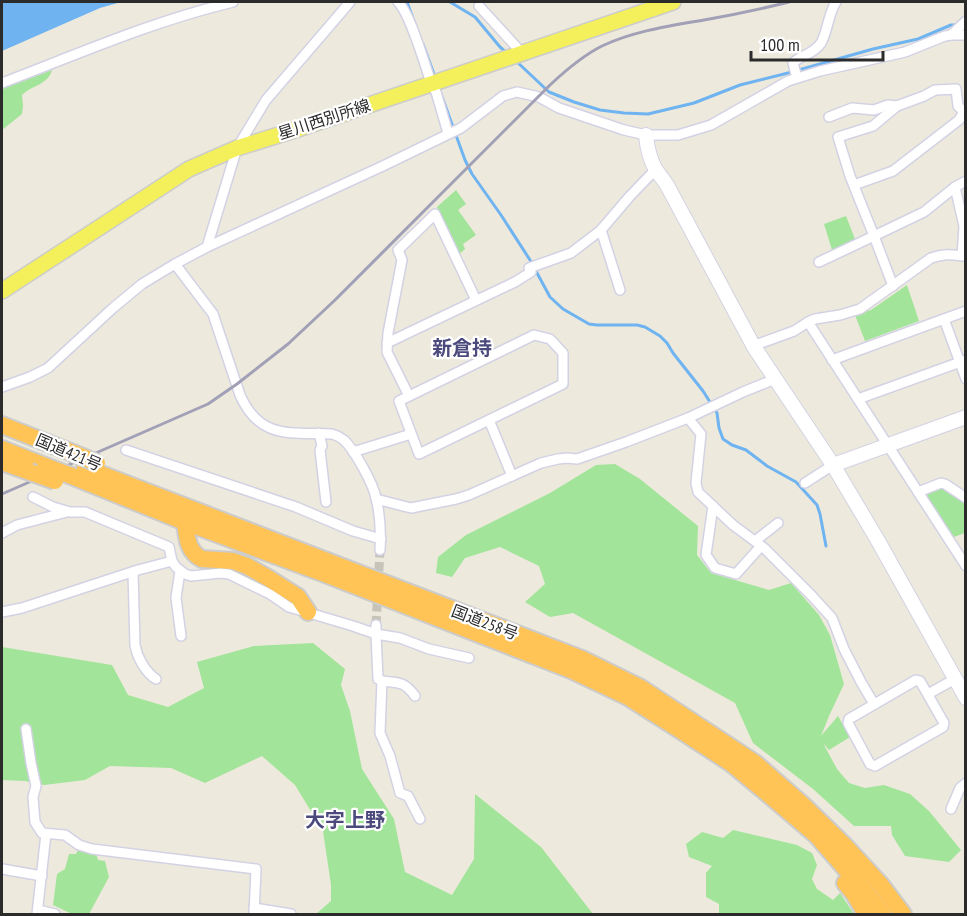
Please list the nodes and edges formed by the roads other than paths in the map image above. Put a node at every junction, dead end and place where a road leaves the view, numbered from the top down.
1 (233, 2) edge
2 (350, 2) edge
3 (398, 2) edge
4 (673, 2) edge
5 (836, 2) edge
6 (479, 6) dead end
7 (965, 21) edge
8 (953, 33) junction
9 (966, 35) edge
10 (521, 52) junction
11 (797, 78) junction
12 (2, 82) edge
13 (435, 82) junction
14 (897, 106) junction
15 (965, 112) edge
16 (829, 117) dead end
17 (449, 133) junction
18 (646, 135) junction
19 (237, 148) junction
20 (656, 169) junction
21 (966, 181) edge
22 (854, 185) junction
23 (955, 187) junction
24 (601, 230) junction
25 (874, 236) junction
26 (207, 247) junction
27 (819, 262) dead end
28 (175, 264) junction
29 (893, 286) junction
30 (620, 290) dead end
31 (2, 291) edge
32 (476, 300) junction
33 (966, 311) edge
34 (944, 319) junction
35 (808, 322) junction
36 (387, 343) junction
37 (754, 347) junction
38 (832, 360) junction
39 (963, 361) edge
40 (775, 379) junction
41 (966, 379) edge
42 (2, 387) edge
43 (409, 396) junction
44 (858, 399) junction
45 (966, 417) edge
46 (688, 418) junction
47 (489, 420) junction
48 (2, 425) edge
49 (319, 433) junction
50 (411, 434) junction
51 (2, 436) edge
52 (888, 445) junction
53 (2, 449) edge
54 (126, 450) dead end
55 (353, 452) junction
56 (67, 455) junction
57 (2, 462) edge
58 (832, 465) junction
59 (38, 469) junction
60 (512, 477) junction
61 (804, 483) dead end
62 (127, 491) junction
63 (918, 492) junction
64 (33, 497) dead end
65 (966, 498) edge
66 (376, 499) junction
67 (326, 502) dead end
68 (713, 506) junction
69 (70, 512) junction
70 (185, 522) junction
71 (778, 524) dead end
72 (2, 533) edge
73 (758, 543) junction
74 (172, 561) junction
75 (966, 566) edge
76 (180, 571) junction
77 (133, 572) junction
78 (2, 612) edge
79 (308, 612) junction
80 (376, 629) junction
81 (181, 636) dead end
82 (469, 658) dead end
83 (960, 677) edge
84 (156, 679) dead end
85 (382, 681) junction
86 (928, 694) junction
87 (415, 696) dead end
88 (966, 698) edge
89 (874, 704) junction
90 (26, 729) dead end
91 (966, 783) edge
92 (951, 809) dead end
93 (420, 819) dead end
94 (46, 834) junction
95 (817, 836) junction
96 (846, 847) junction
97 (2, 868) edge
98 (42, 876) junction
99 (254, 911) edge
100 (38, 912) edge
101 (291, 914) edge
102 (55, 915) edge
103 (866, 915) edge
104 (883, 915) edge
105 (903, 915) edge
106 (915, 915) edge

1 - 12 street
2 - 19 street
3 - 13 street
4 - 10 main road, 星川西別所線
5 - 11 street
6 - 10 street
7 - 8 street
8 - 9 street
8 - 11 street
10 - 13 main road, 星川西別所線
11 - 18 street
13 - 17 street
13 - 19 main road, 星川西別所線
14 - 15 street
14 - 16 street
14 - 22 street
15 - 22 street
17 - 18 street
17 - 26 street
18 - 20 street
19 - 26 street
19 - 31 main road, 星川西別所線
20 - 24 street
20 - 37 street
21 - 23 street
22 - 25 street
23 - 25 street
23 - 29 street
24 - 30 street
24 - 32 street
25 - 27 street
25 - 29 street
26 - 28 street
28 - 42 street
28 - 49 street
29 - 35 street
32 - 36 street
32 - 36 street
33 - 34 street
34 - 38 street
34 - 39 street
35 - 37 street
35 - 38 street
36 - 43 street
37 - 40 street
38 - 44 street
39 - 41 street
39 - 44 street
40 - 46 street
40 - 58 street
43 - 47 street
43 - 50 street
44 - 52 street
45 - 52 street
46 - 60 street
46 - 68 street
47 - 50 street
47 - 60 street
48 - 56 highway, 国道421号
49 - 55 street
49 - 67 street
50 - 55 street
51 - 56 highway, 国道258号
52 - 58 street
52 - 63 street
53 - 59 highway, 国道258号
54 - 66 street
55 - 66 street
56 - 62 highway, 国道258号
57 - 59 highway, 国道421号
58 - 61 street
58 - 83 street
59 - 62 highway, 国道258号, bridge
60 - 66 street
62 - 70 highway, 国道258号
62 - 96 highway, 国道258号
63 - 65 street
63 - 75 street
64 - 69 street
68 - 73 street
68 - 73 street
69 - 72 street
69 - 74 street
70 - 79 highway
70 - 95 highway, 国道258号
71 - 73 street
73 - 89 street
74 - 76 street
74 - 77 street
76 - 79 street
76 - 81 street
77 - 78 street
77 - 84 street
79 - 80 street
80 - 82 street
80 - 85 street
83 - 86 street
83 - 88 street
85 - 87 street
85 - 93 street
86 - 89 street
86 - 89 street
90 - 94 street
91 - 92 street
94 - 98 street
94 - 99 street
95 - 103 highway
95 - 104 highway, 国道258号
96 - 105 highway, 国道258号
96 - 106 highway
97 - 98 street
98 - 100 street
99 - 101 street
100 - 102 street

